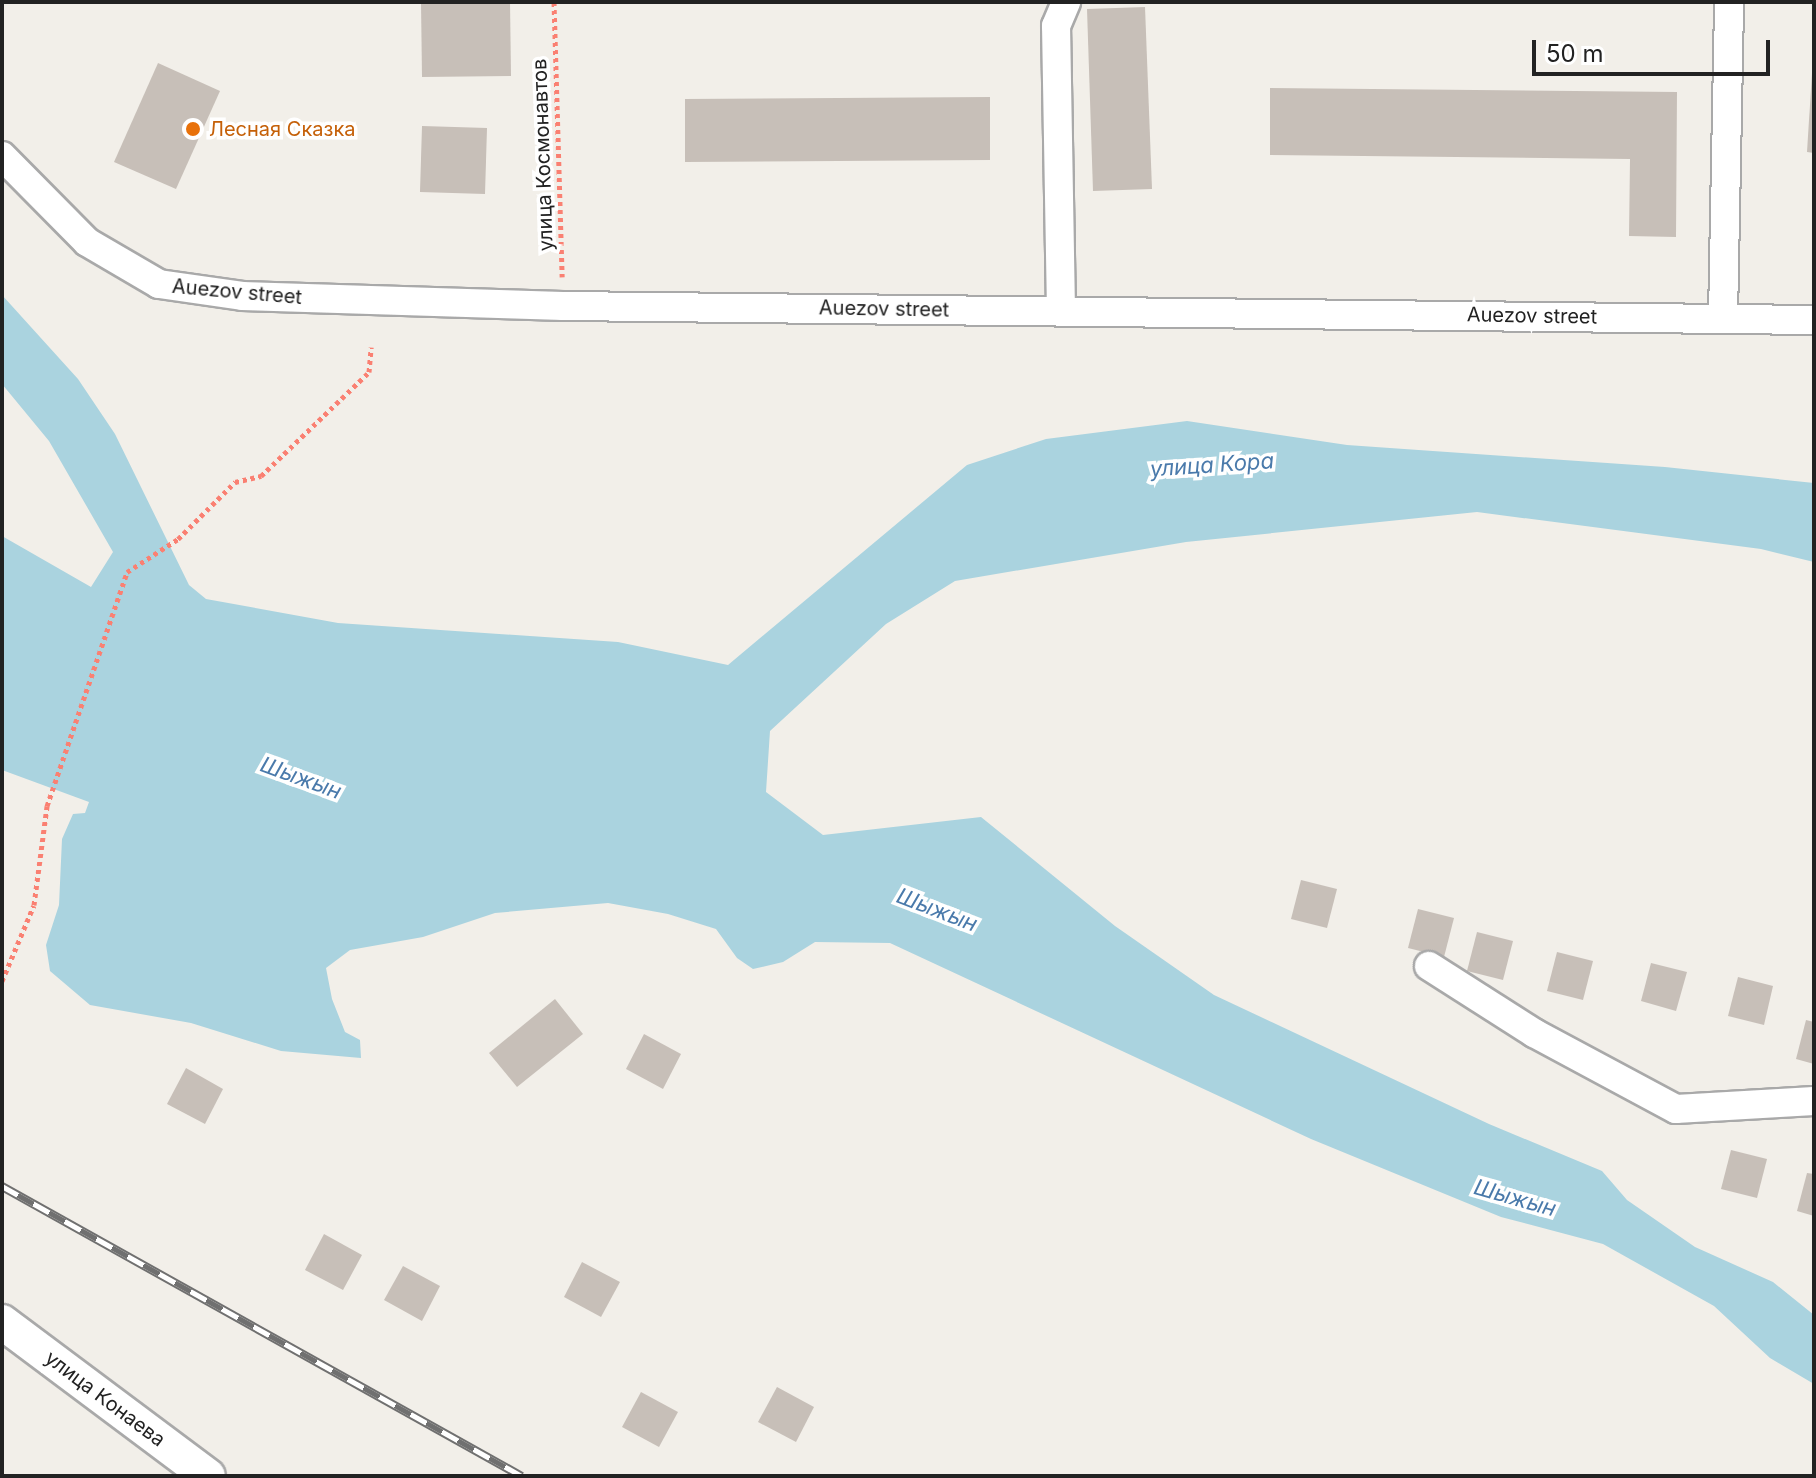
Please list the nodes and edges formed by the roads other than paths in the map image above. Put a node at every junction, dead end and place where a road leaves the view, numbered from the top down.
1 (1066, 2) edge
2 (1729, 2) edge
3 (2, 156) edge
4 (1061, 311) junction
5 (1723, 318) junction
6 (1814, 320) edge
7 (1429, 966) dead end
8 (1814, 1101) edge
9 (2, 1322) edge
10 (208, 1476) edge

1 - 4 street
2 - 5 street
3 - 4 street, Auezov street
4 - 5 street, Auezov street
5 - 6 street, Auezov street
7 - 8 street
9 - 10 street, улица Конаева

